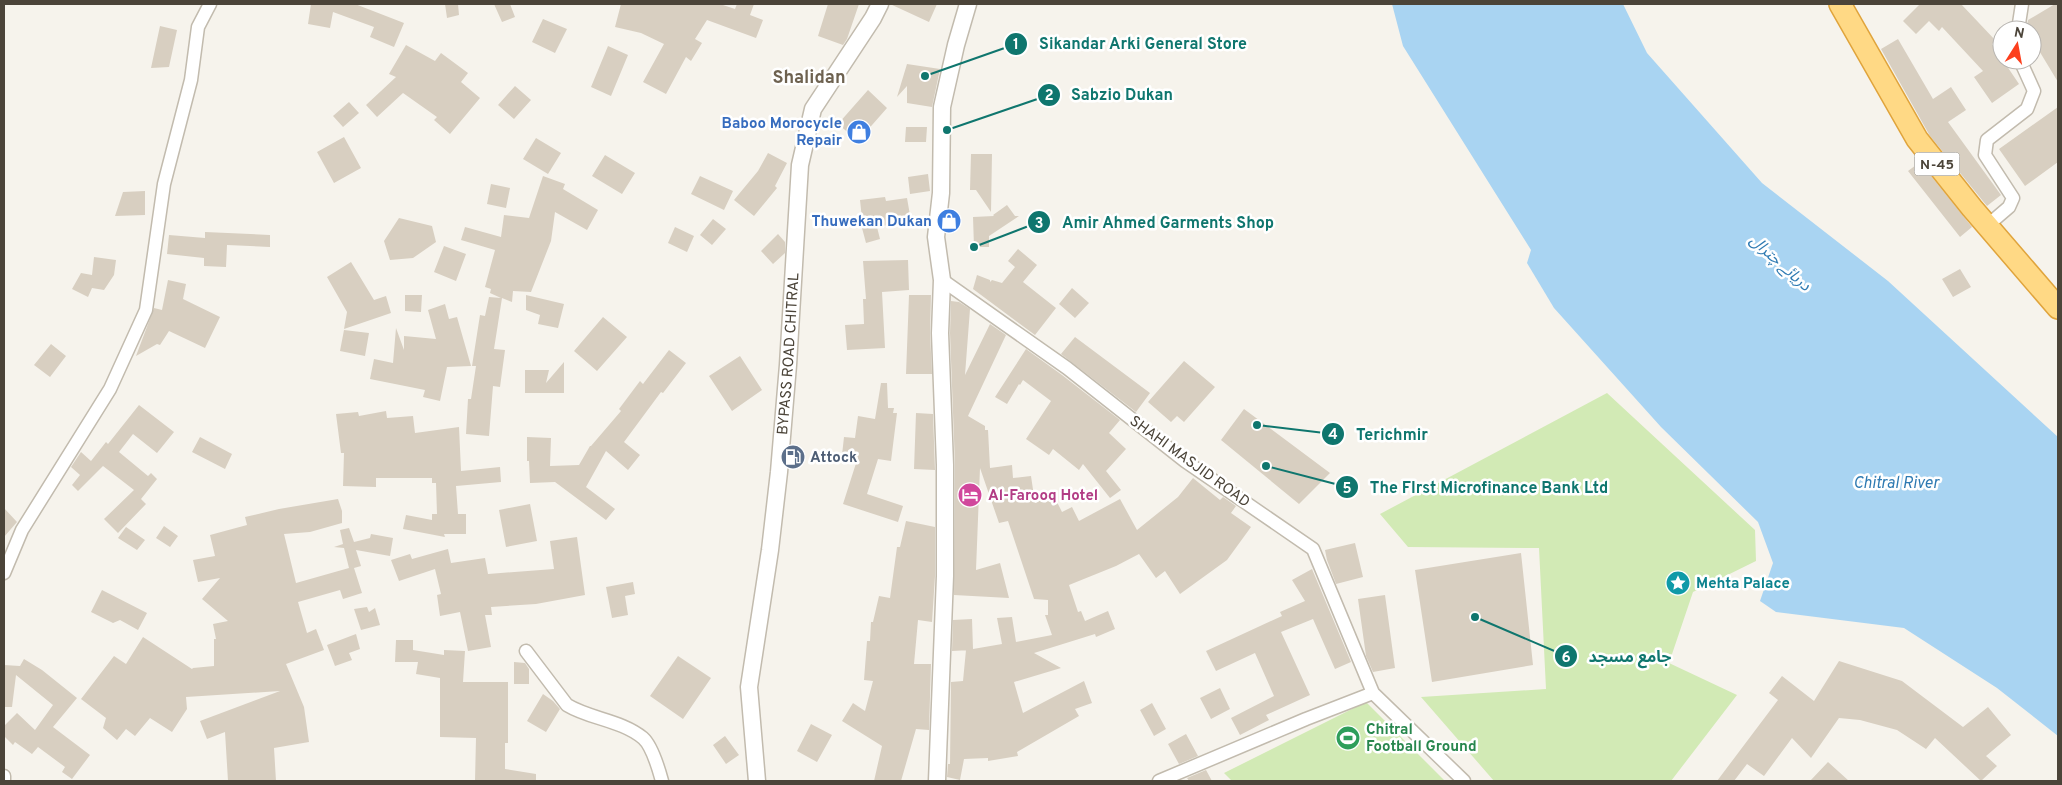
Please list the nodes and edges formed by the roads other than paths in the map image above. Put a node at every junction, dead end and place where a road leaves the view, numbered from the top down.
1 (210, 4) edge
2 (880, 4) edge
3 (968, 4) edge
4 (1840, 4) edge
5 (2022, 4) edge
6 (2020, 20) edge
7 (2025, 70) edge
8 (1988, 225) junction
9 (942, 280) junction
10 (2058, 308) edge
11 (4, 573) edge
12 (526, 651) dead end
13 (1373, 693) junction
14 (4, 776) edge
15 (4, 781) edge
16 (662, 781) edge
17 (757, 781) edge
18 (937, 781) edge
19 (1159, 781) edge
20 (1464, 781) edge

1 - 11 street
2 - 17 street, BYPASS ROAD CHITRAL
3 - 9 street
4 - 8 highway, N-45
5 - 6 street
7 - 8 street
8 - 10 highway, N-45
9 - 13 street, SHAHI MASJID ROAD
9 - 18 street
12 - 16 street
13 - 19 street
13 - 20 street, SHAHI MASJID ROAD
14 - 15 street

